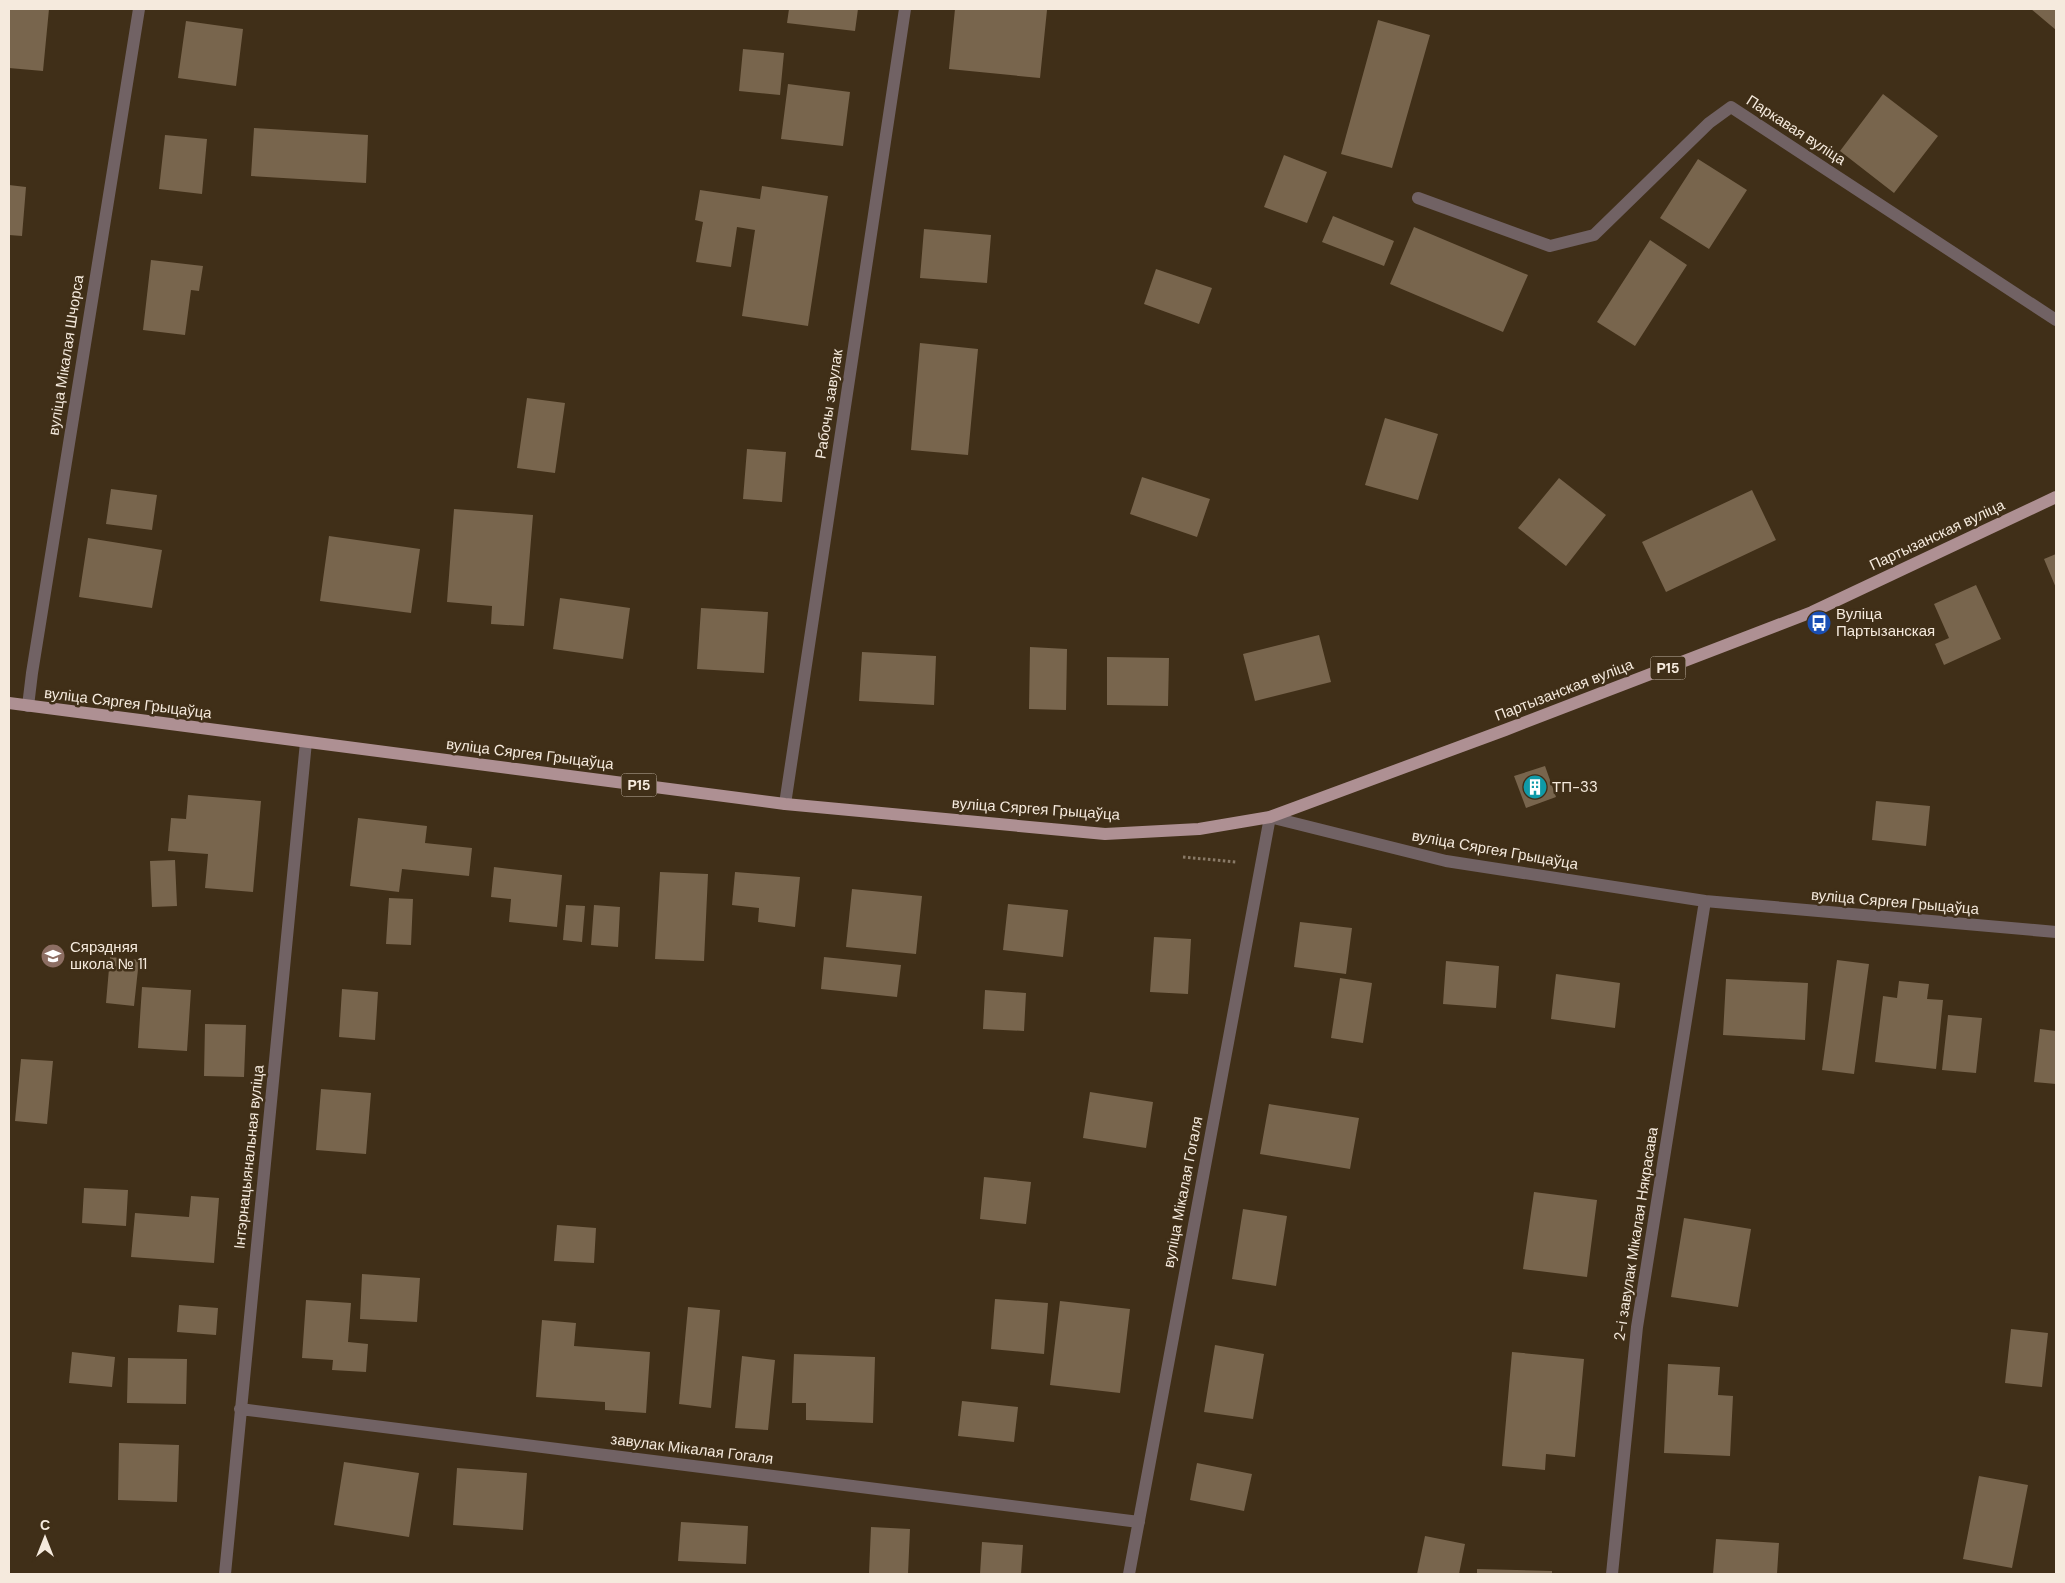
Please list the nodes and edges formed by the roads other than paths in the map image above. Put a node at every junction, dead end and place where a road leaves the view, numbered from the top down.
1 (139, 9) edge
2 (905, 9) edge
3 (1418, 198) dead end
4 (2056, 320) edge
5 (2056, 497) edge
6 (9, 703) edge
7 (28, 706) junction
8 (306, 742) junction
9 (785, 804) junction
10 (1270, 816) junction
11 (1706, 901) junction
12 (2056, 932) edge
13 (240, 1409) junction
14 (1139, 1522) junction
15 (225, 1574) edge
16 (1129, 1574) edge
17 (1612, 1574) edge

1 - 7 street, вуліца Мікалая Шчорса
2 - 9 street, Рабочы завулак
3 - 4 street, Паркавая вуліца
5 - 10 main road, Партызанская вуліца / Р15
6 - 7 main road, вуліца Сяргея Грыцаўца / Р15
7 - 8 main road, вуліца Сяргея Грыцаўца / Р15
8 - 9 main road, вуліца Сяргея Грыцаўца / Р15
8 - 13 street, Інтэрнацыянальная вуліца
9 - 10 main road, вуліца Сяргея Грыцаўца / Р15
10 - 11 street, вуліца Сяргея Грыцаўца
10 - 14 street, вуліца Мікалая Гогаля
11 - 12 street, вуліца Сяргея Грыцаўца
11 - 17 street, 2-і завулак Мікалая Някрасава
13 - 14 street, завулак Мікалая Гогаля
13 - 15 street, Інтэрнацыянальная вуліца
14 - 16 street, вуліца Мікалая Гогаля

